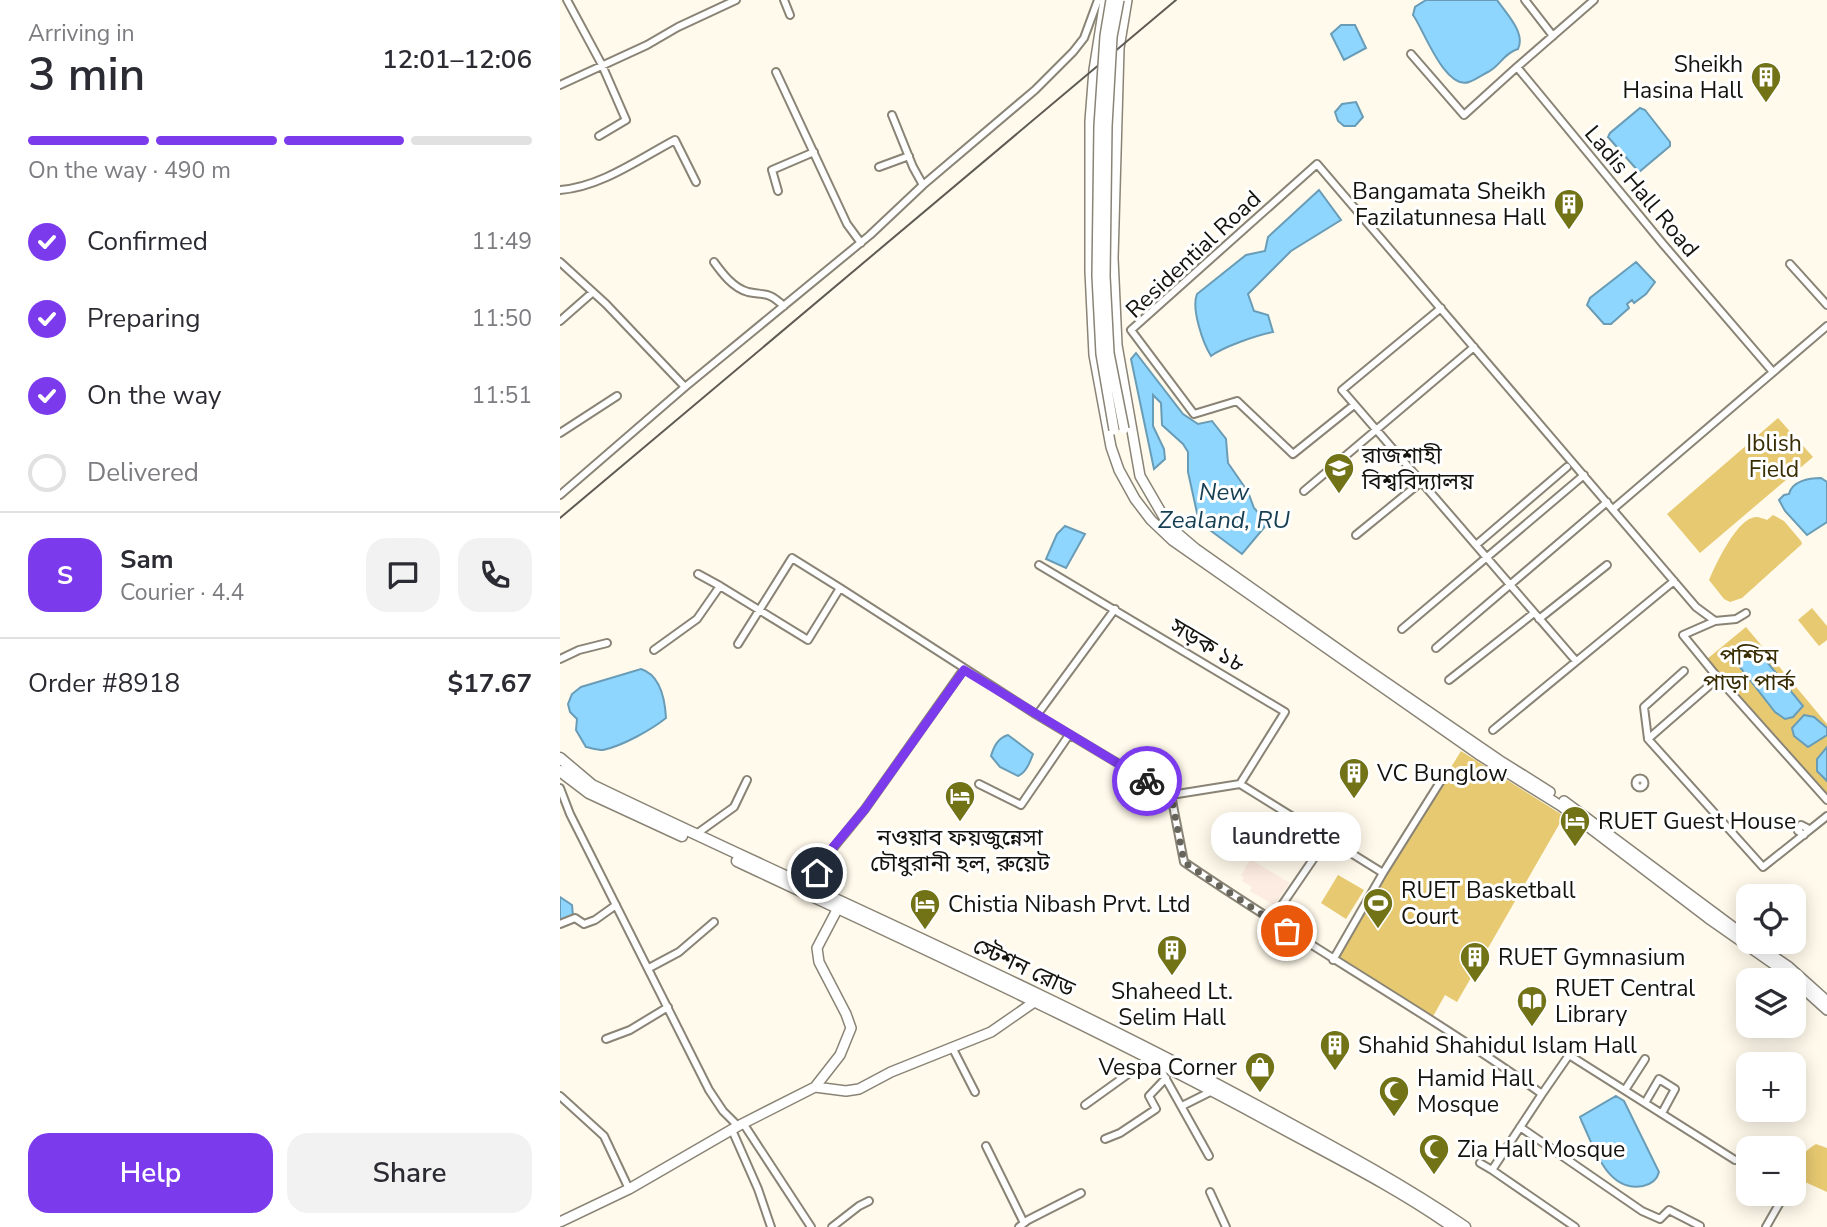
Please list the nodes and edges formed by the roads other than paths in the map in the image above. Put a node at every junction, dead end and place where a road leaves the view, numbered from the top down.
1 (567, 0) edge
2 (736, 0) edge
3 (783, 0) edge
4 (1098, 0) edge
5 (1105, 0) edge
6 (1111, 0) edge
7 (1119, 0) edge
8 (1127, 0) edge
9 (1525, 0) edge
10 (1594, 0) edge
11 (790, 15) dead end
12 (1553, 36) junction
13 (1411, 54) dead end
14 (602, 65) junction
15 (1517, 67) junction
16 (776, 72) dead end
17 (560, 85) edge
18 (892, 115) dead end
19 (599, 136) dead end
20 (814, 152) junction
21 (909, 156) junction
22 (879, 167) dead end
23 (696, 182) dead end
24 (923, 185) junction
25 (560, 190) edge
26 (778, 191) dead end
27 (860, 243) junction
28 (560, 262) edge
29 (714, 262) dead end
30 (1790, 264) dead end
31 (593, 292) junction
32 (1827, 305) edge
33 (784, 306) junction
34 (1441, 307) junction
35 (560, 321) edge
36 (1827, 326) edge
37 (1474, 347) junction
38 (1773, 372) junction
39 (685, 387) junction
40 (617, 397) dead end
41 (1354, 405) junction
42 (1119, 430) junction
43 (1376, 430) junction
44 (560, 433) edge
45 (1567, 467) dead end
46 (1119, 470) junction
47 (1584, 475) junction
48 (1140, 476) junction
49 (1421, 482) junction
50 (1304, 491) dead end
51 (560, 495) edge
52 (1607, 502) junction
53 (1613, 509) junction
54 (1356, 535) dead end
55 (1476, 545) junction
56 (1486, 558) junction
57 (1039, 565) dead end
58 (1607, 565) dead end
59 (698, 573) dead end
60 (1674, 581) junction
61 (1510, 585) junction
62 (720, 586) junction
63 (840, 588) junction
64 (1115, 608) junction
65 (759, 611) junction
66 (1534, 613) junction
67 (1746, 613) dead end
68 (1539, 619) junction
69 (1714, 621) junction
70 (1402, 629) dead end
71 (607, 643) dead end
72 (738, 644) dead end
73 (1436, 648) dead end
74 (654, 650) dead end
75 (560, 659) edge
76 (1576, 661) junction
77 (964, 670) junction
78 (1684, 671) dead end
79 (1717, 678) junction
80 (1449, 680) dead end
81 (1037, 716) junction
82 (1493, 730) dead end
83 (1069, 735) junction
84 (1648, 739) junction
85 (560, 758) edge
86 (560, 771) edge
87 (1442, 779) dead end
88 (747, 780) dead end
89 (979, 784) dead end
90 (1240, 784) junction
91 (560, 788) edge
92 (1171, 795) junction
93 (1827, 800) edge
94 (1827, 816) edge
95 (695, 835) junction
96 (1327, 839) junction
97 (1382, 873) junction
98 (810, 888) junction
99 (616, 905) junction
100 (838, 908) junction
101 (1271, 921) junction
102 (714, 922) dead end
103 (560, 924) edge
104 (1736, 929) edge
105 (1770, 954) edge
106 (1333, 960) junction
107 (649, 968) junction
108 (1039, 999) junction
109 (1827, 1001) edge
110 (668, 1007) junction
111 (1827, 1010) edge
112 (606, 1039) dead end
113 (952, 1047) junction
114 (1645, 1059) dead end
115 (1153, 1061) junction
116 (1166, 1078) junction
117 (815, 1087) junction
118 (1214, 1090) junction
119 (1625, 1090) junction
120 (975, 1092) dead end
121 (1542, 1094) junction
122 (560, 1096) edge
123 (1646, 1103) junction
124 (1085, 1105) dead end
125 (1182, 1106) junction
126 (1662, 1113) junction
127 (737, 1126) junction
128 (1520, 1128) junction
129 (1105, 1139) dead end
130 (986, 1146) dead end
131 (1209, 1156) dead end
132 (1735, 1160) dead end
133 (1480, 1163) dead end
134 (1492, 1170) junction
135 (629, 1189) junction
136 (1210, 1192) dead end
137 (1081, 1194) dead end
138 (869, 1201) dead end
139 (1778, 1206) edge
140 (560, 1222) edge
141 (1021, 1225) edge
142 (1700, 1226) edge
143 (771, 1227) edge
144 (811, 1227) edge
145 (832, 1227) edge
146 (1226, 1227) edge
147 (1453, 1227) edge
148 (1465, 1227) edge
149 (1575, 1227) edge
150 (1766, 1227) edge

1 - 14 street
2 - 14 street
3 - 11 street
4 - 24 street
5 - 46 main road
6 - 42 main road, bridge
7 - 42 main road, bridge
8 - 48 main road
9 - 12 street
10 - 12 street
12 - 15 street
13 - 15 street
14 - 17 street
14 - 19 street
15 - 38 street, Ladis Hall Road
16 - 20 street
18 - 21 street
20 - 26 street
20 - 27 street
21 - 22 street
21 - 24 street
23 - 25 street
24 - 27 street
27 - 33 street
28 - 31 street
29 - 33 street
30 - 32 street
31 - 35 street
31 - 39 street
33 - 39 street
34 - 37 street
34 - 41 street
34 - 41 street, Residential Road
36 - 38 street
37 - 43 street
37 - 47 street
38 - 53 street
39 - 51 street
40 - 44 street
41 - 43 street
42 - 46 main road
42 - 48 main road
43 - 49 street
43 - 50 street
45 - 55 street
46 - 111 main road
47 - 52 street
47 - 56 street
48 - 104 main road
49 - 54 street
49 - 55 street
52 - 53 street
52 - 61 street
53 - 60 street
55 - 56 street
56 - 61 street
56 - 70 street
57 - 64 street, সড়ক ১৮
58 - 68 street
59 - 62 street
60 - 69 street
60 - 76 street
61 - 66 street
61 - 73 street
62 - 65 street
62 - 74 street
63 - 65 street
63 - 65 street
63 - 77 street
64 - 81 street
64 - 90 street, সড়ক ১৮
65 - 72 street
66 - 68 street
66 - 80 street
67 - 69 street
68 - 76 street
69 - 79 street
71 - 75 street
76 - 82 street
77 - 81 street
77 - 98 street
78 - 84 street
79 - 84 street
79 - 93 street
81 - 83 street
83 - 89 street
83 - 92 street
84 - 94 street
85 - 95 main road, স্টেশন রোড
86 - 100 main road, স্টেশন রোড
87 - 97 street
88 - 95 street
90 - 92 street
90 - 96 street
91 - 99 street
92 - 101 street
95 - 98 main road, স্টেশন রোড
96 - 97 street
96 - 101 street
97 - 106 street
98 - 108 main road, স্টেশন রোড
99 - 103 street
99 - 107 street
100 - 108 main road, স্টেশন রোড
100 - 117 main road
101 - 106 street
102 - 107 street
105 - 109 main road
106 - 121 street
107 - 110 street
108 - 113 main road
108 - 115 main road, স্টেশন রোড
108 - 148 main road, স্টেশন রোড
110 - 112 street
110 - 127 street
113 - 117 main road
113 - 120 street
114 - 119 street
115 - 116 street
115 - 118 main road, স্টেশন রোড
115 - 124 street
116 - 125 street
116 - 129 street
117 - 127 main road
118 - 125 street
118 - 147 main road, স্টেশন রোড
119 - 121 street
119 - 123 street
121 - 128 street
122 - 135 street
123 - 126 street
123 - 126 street
125 - 131 street
126 - 132 street
127 - 135 main road
127 - 143 street
127 - 144 street
128 - 134 street
128 - 142 street
130 - 141 street
133 - 134 street
134 - 149 street
135 - 140 main road
136 - 146 street
137 - 141 street
138 - 145 street
139 - 150 street

